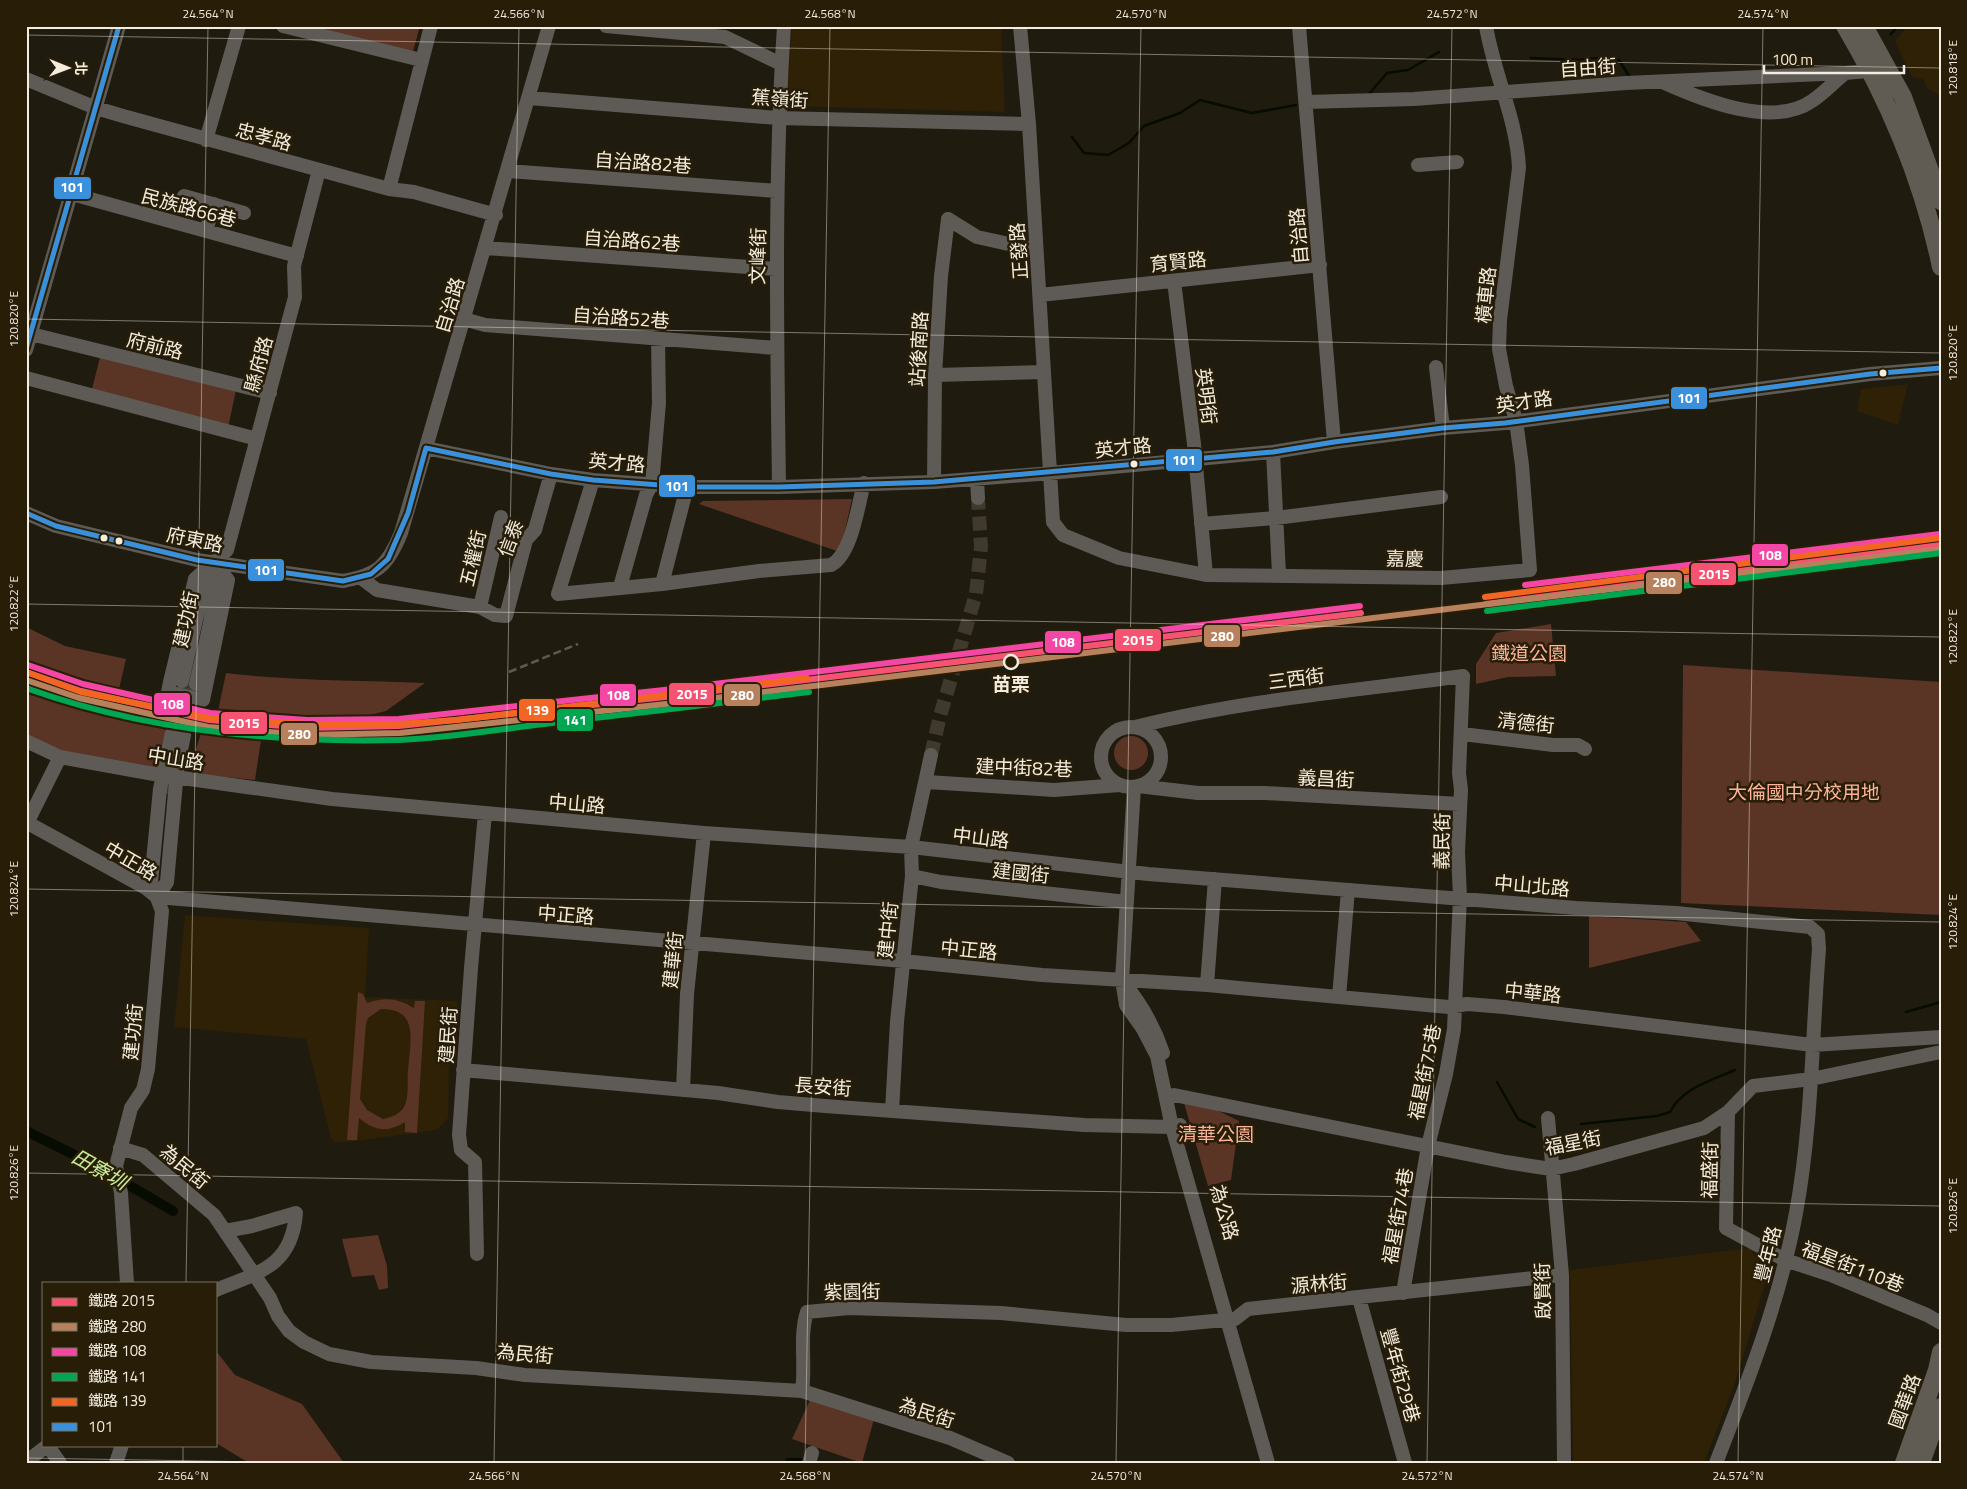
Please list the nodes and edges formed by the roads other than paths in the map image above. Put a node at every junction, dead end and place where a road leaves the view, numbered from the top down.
1 (119, 26) edge
2 (239, 26) edge
3 (283, 26) edge
4 (431, 26) edge
5 (549, 26) edge
6 (606, 26) edge
7 (784, 26) edge
8 (1020, 26) edge
9 (1299, 26) edge
10 (1486, 26) edge
11 (1845, 26) edge
12 (1864, 26) edge
13 (421, 60) junction
14 (782, 64) junction
15 (1880, 70) junction
16 (1844, 73) junction
17 (26, 79) edge
18 (1662, 81) junction
19 (1501, 91) junction
20 (528, 98) junction
21 (1307, 103) junction
22 (96, 108) junction
23 (778, 118) junction
24 (1029, 124) junction
25 (206, 140) junction
26 (1457, 162) dead end
27 (1418, 165) dead end
28 (319, 170) junction
29 (507, 171) junction
30 (389, 189) junction
31 (777, 191) junction
32 (72, 194) junction
33 (184, 196) dead end
34 (1941, 201) edge
35 (214, 204) junction
36 (244, 213) dead end
37 (496, 216) junction
38 (206, 231) junction
39 (486, 248) junction
40 (1036, 250) junction
41 (297, 256) junction
42 (1320, 265) junction
43 (1941, 267) edge
44 (776, 269) junction
45 (1174, 281) junction
46 (1040, 295) junction
47 (464, 320) junction
48 (31, 334) junction
49 (658, 339) junction
50 (776, 348) junction
51 (26, 350) edge
52 (1436, 367) dead end
53 (1941, 368) edge
54 (1044, 372) junction
55 (935, 375) junction
56 (26, 378) edge
57 (270, 393) junction
58 (1516, 421) junction
59 (1442, 428) junction
60 (257, 439) junction
61 (1334, 442) junction
62 (426, 448) junction
63 (1272, 452) junction
64 (1195, 458) junction
65 (1051, 473) junction
66 (551, 474) junction
67 (977, 479) junction
68 (593, 480) junction
69 (864, 482) junction
70 (934, 482) junction
71 (652, 484) junction
72 (687, 487) junction
73 (779, 487) junction
74 (1441, 497) dead end
75 (978, 498) tunnel mouth
76 (26, 512) edge
77 (501, 517) dead end
78 (1276, 518) junction
79 (1201, 524) junction
80 (214, 563) junction
81 (1530, 570) joint
82 (1279, 574) junction
83 (1206, 575) junction
84 (361, 578) junction
85 (662, 584) junction
86 (620, 587) junction
87 (480, 607) junction
88 (1463, 676) joint
89 (189, 683) tunnel mouth
90 (1135, 728) junction
91 (178, 734) tunnel mouth
92 (1462, 734) junction
93 (26, 741) edge
94 (1585, 749) dead end
95 (931, 755) tunnel mouth
96 (60, 757) junction
97 (1160, 762) junction
98 (170, 774) junction
99 (927, 782) junction
100 (1131, 786) junction
101 (1189, 792) junction
102 (167, 794) tunnel mouth
103 (1460, 804) junction
104 (485, 813) junction
105 (27, 823) edge
106 (704, 833) junction
107 (911, 847) junction
108 (1130, 873) junction
109 (912, 876) junction
110 (1216, 879) junction
111 (1348, 890) junction
112 (157, 897) junction
113 (1460, 897) junction
114 (1127, 902) junction
115 (474, 924) junction
116 (692, 944) junction
117 (903, 961) junction
118 (1122, 980) junction
119 (1207, 985) junction
120 (1339, 997) junction
121 (1455, 1006) junction
122 (1941, 1037) edge
123 (1812, 1045) junction
124 (1941, 1052) edge
125 (463, 1070) junction
126 (1811, 1079) junction
127 (683, 1090) junction
128 (1170, 1096) junction
129 (892, 1111) junction
130 (1728, 1112) junction
131 (1548, 1118) dead end
132 (1176, 1126) junction
133 (1428, 1146) junction
134 (120, 1148) junction
135 (1551, 1169) junction
136 (1726, 1228) joint
137 (224, 1231) junction
138 (477, 1254) dead end
139 (1785, 1260) junction
140 (254, 1275) junction
141 (1562, 1275) junction
142 (127, 1282) edge
143 (218, 1289) edge
144 (1403, 1293) junction
145 (1359, 1298) junction
146 (978, 1312) joint
147 (1231, 1320) junction
148 (1941, 1323) edge
149 (1941, 1352) edge
150 (802, 1391) junction
151 (1941, 1407) edge
152 (47, 1446) edge
153 (49, 1446) edge
154 (122, 1446) edge
155 (26, 1462) edge
156 (60, 1463) edge
157 (116, 1463) edge
158 (1008, 1463) edge
159 (1268, 1463) edge
160 (1275, 1463) edge
161 (1405, 1463) edge
162 (1564, 1463) edge
163 (1716, 1463) edge
164 (1904, 1463) edge
165 (1921, 1463) edge

1 - 22 street
2 - 25 street
3 - 13 street
4 - 13 street
5 - 20 street, 自治路
6 - 14 street
7 - 14 street, 文峰街
8 - 24 street, 正發路
9 - 21 street, 自治路
10 - 19 street, 橫車路
11 - 15 main road
12 - 15 main road
13 - 30 street
14 - 23 street, 文峰街
15 - 16 street, 自由街
15 - 34 main road
15 - 43 main road
16 - 18 street, 自由街
16 - 18 street
17 - 22 street, 忠孝路
18 - 19 street, 自由街
19 - 21 street, 自由街
19 - 58 street, 橫車路
20 - 23 street, 蕉嶺街
20 - 29 street, 自治路
21 - 42 street, 自治路
22 - 25 street, 忠孝路
22 - 32 street
23 - 24 street, 蕉嶺街
23 - 31 street, 文峰街
24 - 40 street, 正發路
25 - 28 street, 忠孝路
26 - 27 street
28 - 30 street, 忠孝路
28 - 41 street, 縣府路
29 - 31 street, 自治路82巷
29 - 37 street, 自治路
30 - 37 street, 忠孝路
31 - 44 street, 文峰街
32 - 38 street, 民族路66巷
32 - 48 street
33 - 35 street
35 - 36 street
35 - 38 street
37 - 39 street, 自治路
38 - 41 street, 民族路66巷
39 - 44 street, 自治路62巷
39 - 47 street, 自治路
40 - 46 street, 正發路
40 - 55 street, 站後南路
41 - 57 street, 縣府路
42 - 45 street, 育賢路
42 - 61 street, 自治路
44 - 50 street, 文峰街
45 - 46 street, 育賢路
45 - 64 street, 英明街
46 - 54 street, 正發路
47 - 49 street, 自治路52巷
47 - 62 street, 自治路
48 - 51 street
48 - 57 street, 府前路
49 - 50 street, 自治路52巷
49 - 71 street
50 - 73 street, 文峰街
52 - 59 street
53 - 58 street, 英才路
54 - 55 street
54 - 65 street, 正發路
55 - 70 street, 站後南路
56 - 60 street
57 - 60 street, 縣府路
58 - 59 street, 英才路
58 - 81 street, 橫車路
59 - 61 street, 英才路
60 - 80 street, 縣府路
61 - 63 street, 英才路
62 - 66 street, 英才路
62 - 84 street, 自治路
63 - 64 street, 英才路
63 - 78 street
64 - 65 street, 英才路
64 - 79 street, 英明街
65 - 67 street, 英才路
65 - 83 street, 正發路
66 - 68 street, 英才路
66 - 87 street, 信泰
67 - 70 street, 英才路
67 - 75 street
68 - 71 street, 英才路
68 - 86 street
69 - 70 street, 英才路
69 - 73 street, 英才路
69 - 85 street
71 - 72 street, 英才路
71 - 86 street
72 - 73 street, 英才路
72 - 85 street
74 - 78 street
76 - 80 street, 府東路
77 - 87 street, 五權街
78 - 79 street
78 - 82 street
79 - 83 street, 英明街
80 - 80 street
80 - 84 street, 府東路
80 - 89 street, 建功街
81 - 82 street, 嘉慶
82 - 83 street, 嘉慶
84 - 87 street
85 - 86 street
88 - 90 street, 三西街
88 - 92 street, 義民街
90 - 97 street
90 - 100 street
91 - 98 street
92 - 94 street, 清德街
92 - 103 street, 義民街
93 - 96 street, 中山路
95 - 99 street, 建中街
96 - 98 street, 中山路
96 - 105 street
97 - 100 street
97 - 101 street
98 - 104 street, 中山路
98 - 112 street
99 - 100 street, 建中街82巷
99 - 107 street, 建中街
100 - 101 street, 建中街82巷
100 - 108 street
101 - 103 street, 義昌街
102 - 112 street, 建功街
103 - 113 street, 義民街
104 - 106 street, 中山路
104 - 115 street, 建民街
105 - 112 street, 中正路
106 - 107 street, 中山路
106 - 116 street, 建華街
107 - 108 street, 中山路
107 - 109 street, 建中街
108 - 110 street, 中山北路
108 - 114 street
109 - 114 street, 建國街
109 - 117 street, 建中街
110 - 111 street, 中山北路
110 - 119 street
111 - 113 street, 中山北路
111 - 120 street
112 - 115 street, 中正路
112 - 134 street, 建功街
113 - 121 street, 義民街
113 - 123 street, 中山北路
114 - 118 street
115 - 116 street, 中正路
115 - 125 street, 建民街
116 - 117 street, 中正路
116 - 127 street, 建華街
117 - 118 street, 中正路
117 - 129 street, 建中街
118 - 119 street, 中華路
118 - 128 street, 為公路
119 - 120 street, 中華路
120 - 121 street, 中華路
121 - 123 street, 中華路
121 - 133 street, 福星街75巷
122 - 123 street, 中華路
123 - 126 street, 豐年路
124 - 126 street, 福星街
125 - 127 street, 長安街
125 - 138 street, 建民街
126 - 130 street, 福星街
126 - 139 street, 豐年路
127 - 129 street, 長安街
128 - 132 street, 為公路
128 - 133 street, 福星街
129 - 132 street, 長安街
130 - 135 street, 福星街
130 - 136 street, 福盛街
131 - 135 street, 啟賢街
132 - 147 street, 為公路
133 - 135 street, 福星街
133 - 144 street, 福星街74巷
134 - 137 street, 為民街
134 - 142 street, 建功街
135 - 141 street, 啟賢街
136 - 139 street, 福星街110巷
137 - 140 street, 為民街
137 - 140 street
139 - 148 street, 福星街110巷
139 - 163 street, 豐年路
140 - 143 street
140 - 150 street, 為民街
141 - 144 street, 源林街
141 - 162 street, 啟賢街
144 - 145 street, 源林街
145 - 147 street, 源林街
145 - 161 street, 豐年街29巷
146 - 147 street, 源林街
146 - 150 street, 紫園街
147 - 159 street, 為公路
147 - 160 street, 為公路
149 - 164 main road, 國華路
150 - 158 street, 為民街
151 - 165 main road, 國華路
152 - 155 street
153 - 156 street
154 - 157 street

